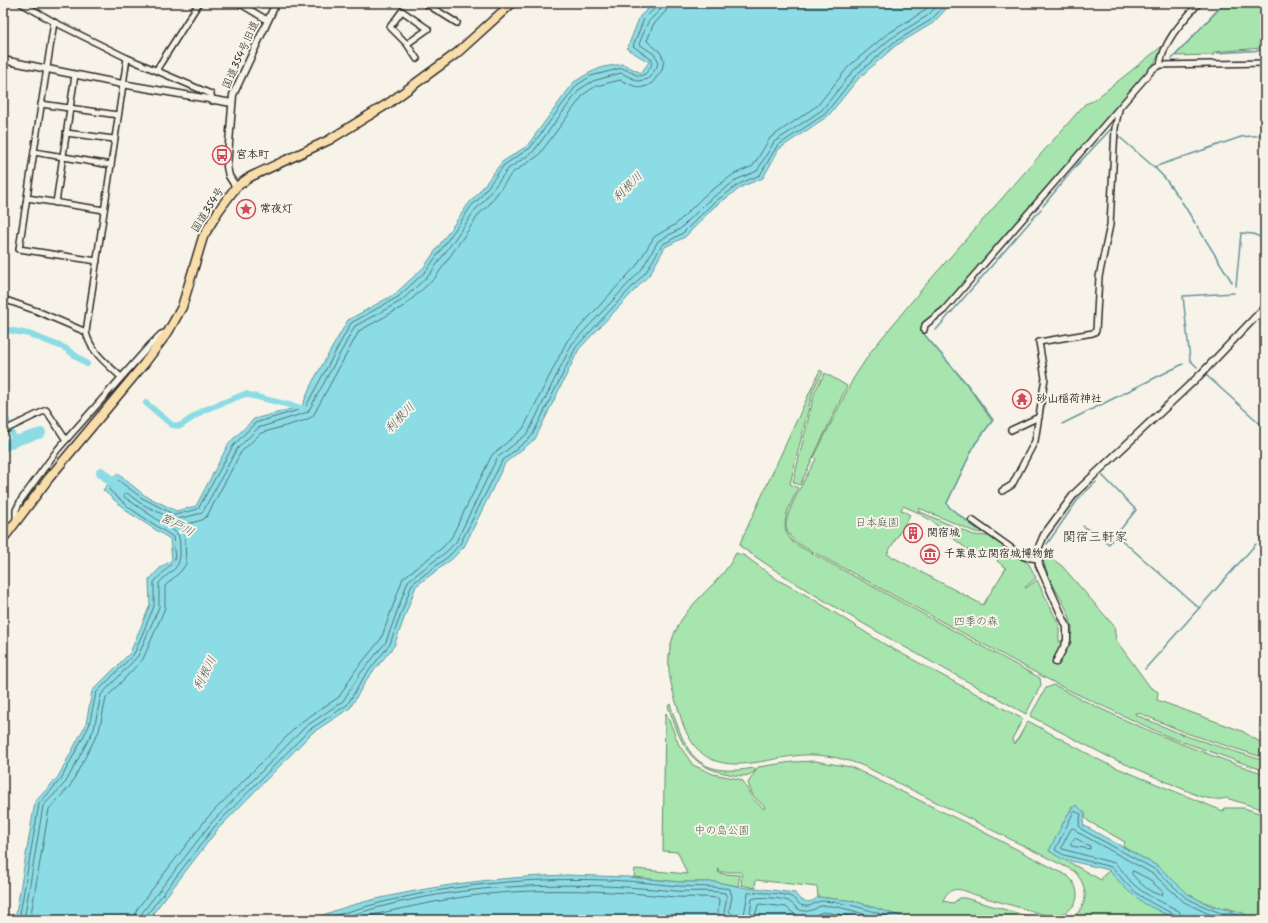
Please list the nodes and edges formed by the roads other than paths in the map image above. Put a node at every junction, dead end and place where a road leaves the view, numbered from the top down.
1 (22, 3) edge
2 (199, 3) edge
3 (239, 3) edge
4 (276, 3) edge
5 (425, 3) edge
6 (512, 3) edge
7 (1199, 3) edge
8 (267, 20) junction
9 (54, 22) junction
10 (457, 23) dead end
11 (407, 44) junction
12 (127, 58) junction
13 (417, 59) dead end
14 (3, 60) edge
15 (1265, 63) edge
16 (1160, 65) junction
17 (47, 69) junction
18 (157, 70) junction
19 (75, 75) junction
20 (122, 84) junction
21 (212, 101) junction
22 (232, 103) junction
23 (41, 104) junction
24 (1121, 105) junction
25 (70, 108) junction
26 (118, 115) junction
27 (66, 133) junction
28 (114, 139) junction
29 (34, 152) junction
30 (63, 157) junction
31 (111, 165) junction
32 (236, 187) junction
33 (27, 198) junction
34 (56, 203) junction
35 (104, 210) junction
36 (97, 260) junction
37 (3, 299) edge
38 (1265, 307) edge
39 (924, 330) dead end
40 (86, 332) junction
41 (168, 332) junction
42 (120, 377) junction
43 (1038, 417) junction
44 (6, 428) edge
45 (1011, 430) dead end
46 (66, 440) junction
47 (1002, 491) dead end
48 (16, 520) junction
49 (972, 520) dead end
50 (3, 539) edge
51 (1038, 559) junction
52 (1056, 662) dead end

1 - 9 street
2 - 18 street
3 - 8 street
4 - 8 street, 国道354号旧道
5 - 10 street
6 - 32 highway, 国道354号
7 - 16 street
8 - 22 street, 国道354号旧道
9 - 12 street
9 - 17 street
11 - 11 street
11 - 13 street
12 - 18 street
12 - 20 street
14 - 17 street
15 - 16 street
16 - 24 street
17 - 19 street
17 - 23 street
18 - 21 street
19 - 20 street
19 - 25 street
20 - 21 street
20 - 26 street
21 - 22 street
22 - 32 street, 国道354号旧道
23 - 25 street
23 - 29 street
24 - 39 street
24 - 43 street
25 - 26 street
25 - 27 street
26 - 28 street
27 - 28 street
27 - 30 street
28 - 31 street
29 - 30 street
29 - 33 street
30 - 31 street
30 - 34 street
31 - 35 street
32 - 41 highway, 国道354号
33 - 34 street
33 - 36 street
34 - 35 street
35 - 36 street
36 - 40 street
37 - 40 street
38 - 51 street
40 - 42 street
41 - 42 street
41 - 48 highway, 国道354号
42 - 46 street
43 - 45 street
43 - 47 street
44 - 46 street
46 - 48 street
48 - 50 highway, 国道354号
49 - 51 street
51 - 52 street

